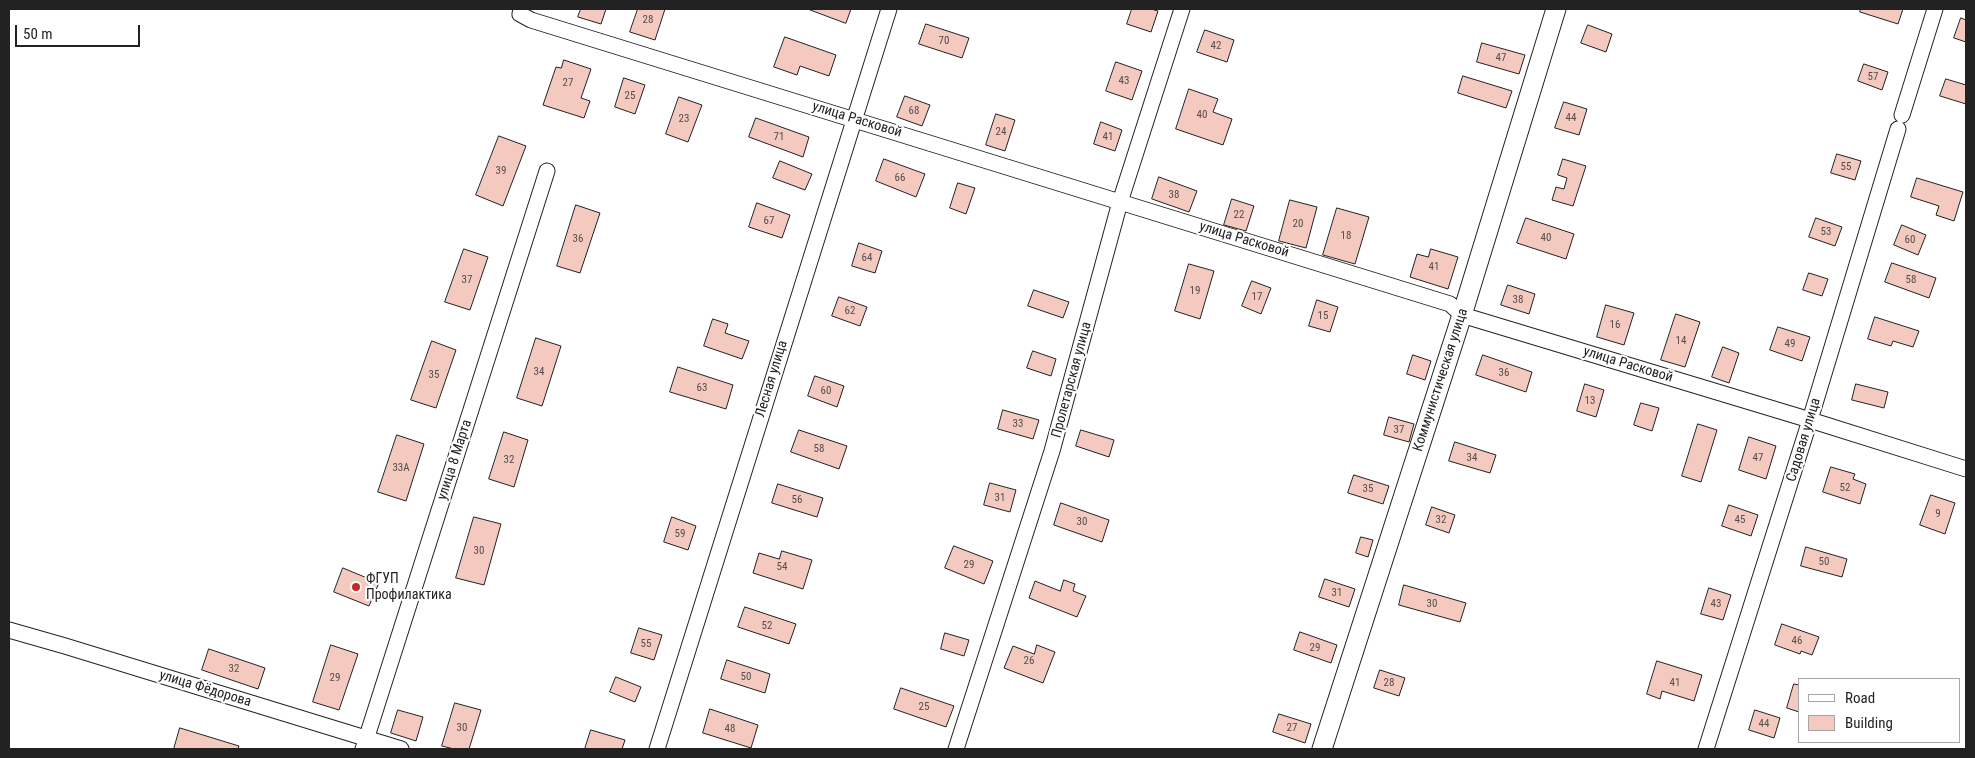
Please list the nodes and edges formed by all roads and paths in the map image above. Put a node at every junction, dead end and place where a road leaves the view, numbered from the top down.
1 (889, 9) edge
2 (1182, 9) edge
3 (1556, 9) edge
4 (1935, 9) edge
5 (520, 12) edge
6 (854, 118) junction
7 (547, 171) dead end
8 (1120, 202) junction
9 (1462, 315) junction
10 (1810, 420) junction
11 (1966, 469) edge
12 (9, 630) edge
13 (364, 744) edge
14 (401, 749) edge
15 (657, 749) edge
16 (956, 749) edge
17 (1322, 749) edge
18 (1706, 749) edge

1 - 6 street, Лесная улица
2 - 8 street, Пролетарская улица
3 - 9 street, Коммунистическая улица
4 - 10 street, Садовая улица
5 - 6 street, улица Расковой
6 - 8 street, улица Расковой
6 - 15 street, Лесная улица
7 - 13 street, улица 8 Марта
8 - 9 street, улица Расковой
8 - 16 street, Пролетарская улица
9 - 10 street, улица Расковой
9 - 17 street, Коммунистическая улица
10 - 11 street, улица Расковой
10 - 18 street, Садовая улица
12 - 13 street, улица Фёдорова
13 - 14 street, улица Фёдорова

